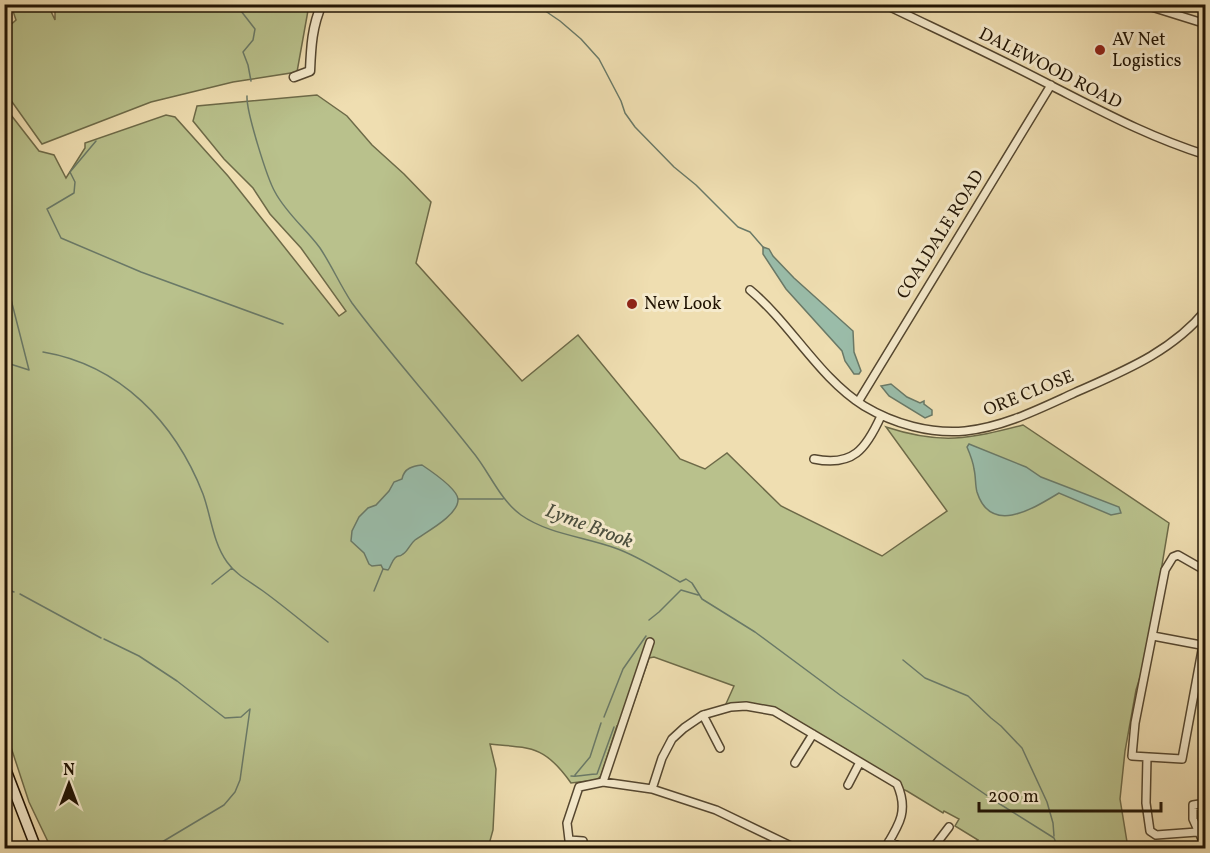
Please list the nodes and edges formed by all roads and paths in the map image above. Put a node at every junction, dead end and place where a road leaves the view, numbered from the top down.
1 (322, 4) edge
2 (884, 4) edge
3 (1142, 4) edge
4 (1206, 24) edge
5 (294, 77) dead end
6 (1051, 85) junction
7 (1206, 155) edge
8 (750, 290) dead end
9 (1206, 310) edge
10 (858, 402) junction
11 (881, 416) junction
12 (814, 459) dead end
13 (1206, 571) edge
14 (1153, 636) junction
15 (650, 642) dead end
16 (1204, 646) edge
17 (703, 715) junction
18 (813, 734) junction
19 (720, 748) dead end
20 (1147, 757) junction
21 (860, 762) junction
22 (795, 763) dead end
23 (4, 765) edge
24 (603, 782) junction
25 (848, 785) dead end
26 (652, 789) junction
27 (1206, 802) edge
28 (949, 827) dead end
29 (1197, 832) junction
30 (583, 841) dead end
31 (889, 841) junction
32 (1206, 848) edge
33 (36, 849) edge
34 (795, 849) edge
35 (885, 849) edge
36 (902, 849) edge
37 (933, 849) edge

1 - 5 street
2 - 6 street, DALEWOOD ROAD
3 - 4 street
6 - 7 street, DALEWOOD ROAD
6 - 10 street, COALDALE ROAD
8 - 10 street, ORE CLOSE
9 - 11 street, ORE CLOSE
10 - 11 street, ORE CLOSE
11 - 12 street
13 - 14 street
14 - 16 street
14 - 20 street
15 - 24 street
16 - 20 street
17 - 18 street
17 - 19 street
17 - 26 street
18 - 21 street
18 - 22 street
20 - 29 street
21 - 25 street
21 - 31 street
23 - 33 main road
24 - 26 street
24 - 30 street
26 - 34 street
27 - 29 street
28 - 37 street
29 - 32 street
31 - 35 street
31 - 36 street

